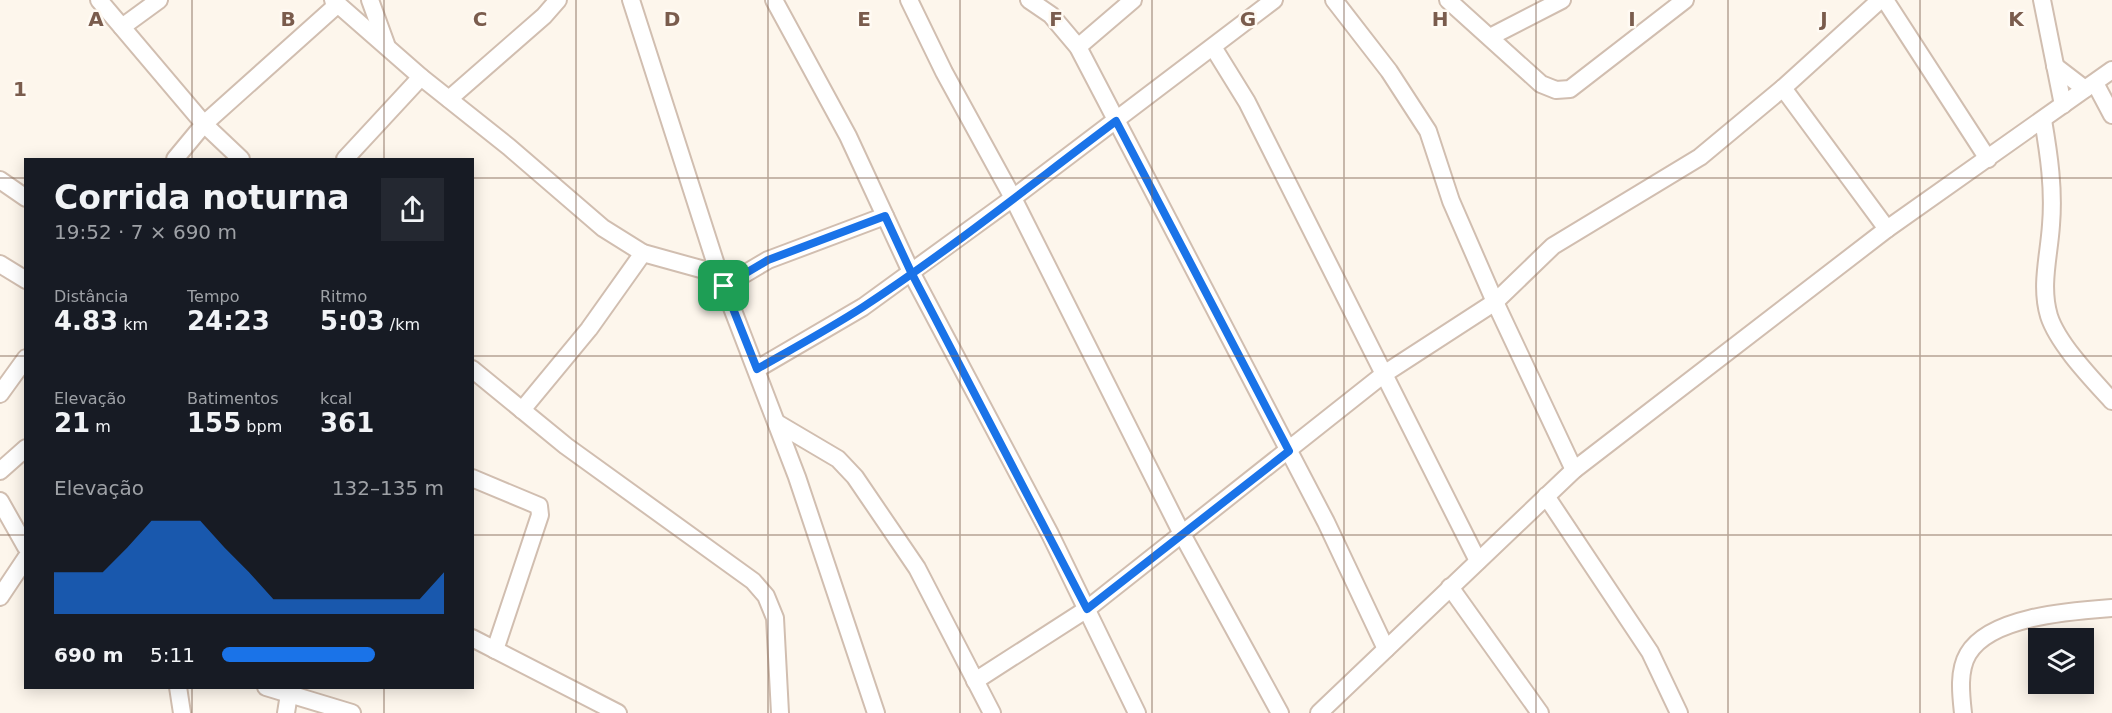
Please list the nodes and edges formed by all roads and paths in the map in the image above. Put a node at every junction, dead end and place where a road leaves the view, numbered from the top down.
1 (99, 0) edge
2 (159, 0) edge
3 (370, 0) edge
4 (558, 0) edge
5 (631, 0) edge
6 (774, 0) edge
7 (909, 0) edge
8 (1029, 0) edge
9 (1132, 0) edge
10 (1274, 0) edge
11 (1334, 0) edge
12 (1448, 0) edge
13 (1562, 0) edge
14 (1685, 0) edge
15 (1880, 0) edge
16 (1885, 0) edge
17 (2042, 0) edge
18 (335, 2) edge
19 (122, 27) junction
20 (1490, 37) junction
21 (387, 47) junction
22 (1078, 47) junction
23 (1213, 47) junction
24 (2055, 66) junction
25 (2112, 70) edge
26 (421, 77) junction
27 (2090, 86) junction
28 (1783, 88) junction
29 (449, 99) junction
30 (2063, 105) junction
31 (2112, 115) edge
32 (2043, 120) junction
33 (1116, 121) junction
34 (204, 124) junction
35 (176, 158) edge
36 (240, 158) edge
37 (346, 158) edge
38 (1988, 159) junction
39 (0, 180) edge
40 (24, 197) edge
41 (1013, 198) junction
42 (885, 216) junction
43 (1887, 229) junction
44 (643, 253) junction
45 (0, 264) edge
46 (911, 272) junction
47 (24, 279) edge
48 (721, 280) junction
49 (1495, 302) junction
50 (24, 361) edge
51 (757, 369) junction
52 (474, 371) edge
53 (1384, 374) junction
54 (0, 394) edge
55 (2112, 401) edge
56 (522, 410) junction
57 (777, 423) junction
58 (24, 450) edge
59 (1289, 451) junction
60 (1574, 470) junction
61 (0, 471) edge
62 (474, 479) edge
63 (1546, 496) junction
64 (0, 501) edge
65 (1182, 534) junction
66 (24, 543) edge
67 (24, 561) edge
68 (1478, 561) junction
69 (1450, 587) junction
70 (0, 597) edge
71 (2112, 608) edge
72 (1087, 609) junction
73 (474, 639) edge
74 (1386, 649) junction
75 (495, 650) junction
76 (975, 681) junction
77 (178, 689) edge
78 (273, 689) edge
79 (289, 694) junction
80 (182, 713) edge
81 (286, 713) edge
82 (352, 713) edge
83 (618, 713) edge
84 (780, 713) edge
85 (876, 713) edge
86 (993, 713) edge
87 (1137, 713) edge
88 (1280, 713) edge
89 (1319, 713) edge
90 (1540, 713) edge
91 (1679, 713) edge
92 (1963, 713) edge

1 - 19 street
2 - 19 street
3 - 21 street
4 - 29 street
5 - 48 street
6 - 42 street
7 - 41 street
8 - 22 street
9 - 22 street
10 - 23 street
11 - 49 street
12 - 20 street
13 - 20 street
14 - 20 street
15 - 28 street
16 - 38 street
17 - 24 street
18 - 21 street
18 - 34 street
19 - 34 street
21 - 26 street
22 - 33 street
23 - 33 street
23 - 53 street
24 - 27 street
24 - 30 street
25 - 27 street
26 - 29 street
26 - 37 street
27 - 30 street
27 - 31 street
28 - 43 street
28 - 49 street
29 - 44 street
30 - 32 street
32 - 38 street
32 - 55 street
33 - 41 street
33 - 59 street
34 - 35 street
34 - 36 street
38 - 43 street
39 - 40 street
41 - 46 street
41 - 65 street
42 - 46 street
42 - 48 street
43 - 60 street
44 - 48 street
44 - 56 street
45 - 47 street
46 - 51 street
46 - 72 street
48 - 51 street
49 - 53 street
49 - 60 street
50 - 54 street
51 - 57 street
52 - 56 street
53 - 59 street
53 - 68 street
56 - 84 street
57 - 76 street
57 - 85 street
58 - 61 street
59 - 65 street
59 - 74 street
60 - 63 street
62 - 75 street
63 - 68 street
63 - 91 street
64 - 66 street
65 - 72 street
65 - 88 street
67 - 70 street
68 - 69 street
69 - 74 street
69 - 90 street
71 - 92 street
72 - 76 street
72 - 87 street
73 - 75 street
74 - 89 street
75 - 83 street
76 - 86 street
77 - 80 street
78 - 79 street
79 - 81 street
79 - 82 street

